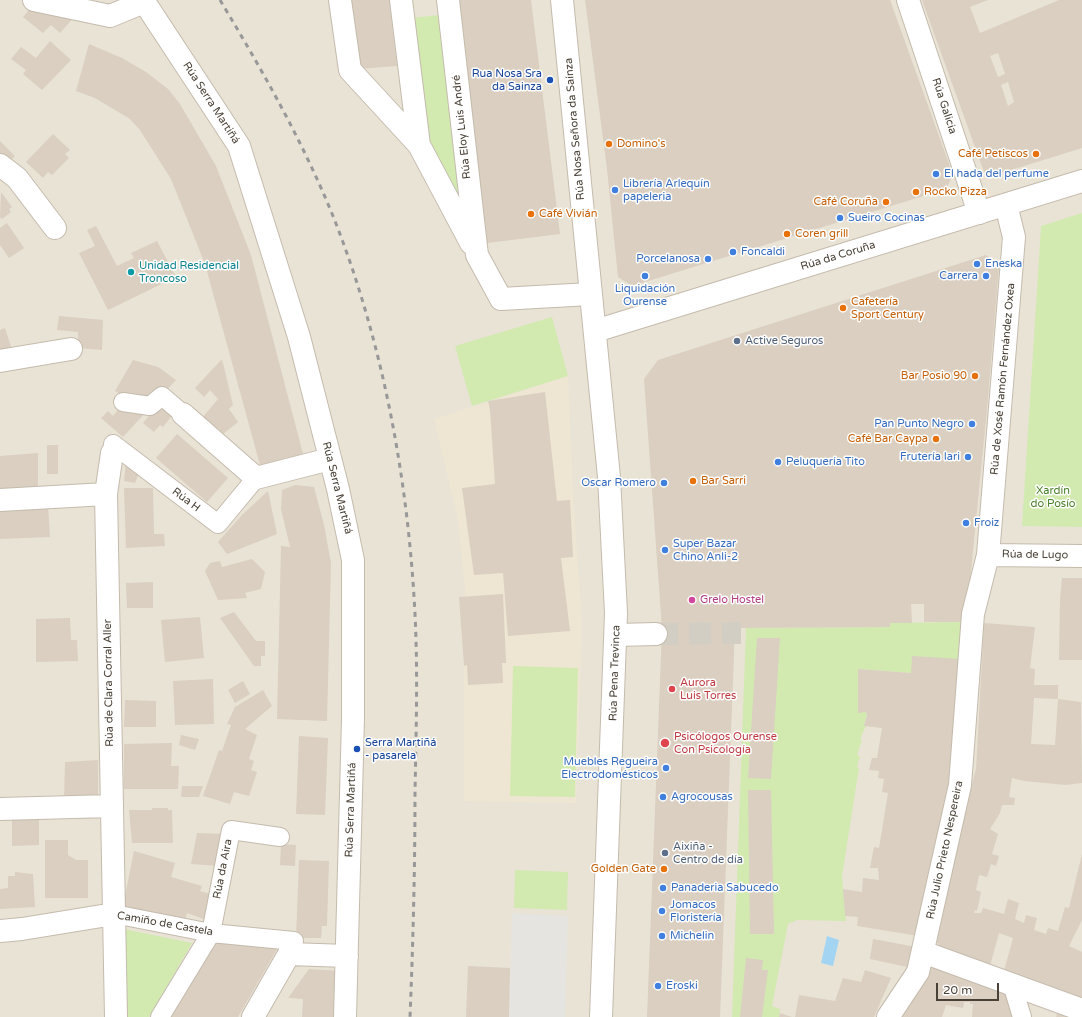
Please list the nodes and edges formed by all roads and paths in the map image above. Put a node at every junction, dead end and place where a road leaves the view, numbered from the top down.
1 (34, 0) edge
2 (340, 0) edge
3 (401, 0) edge
4 (448, 0) edge
5 (562, 0) edge
6 (908, 0) edge
7 (143, 1) edge
8 (419, 145) junction
9 (0, 165) edge
10 (1082, 181) edge
11 (1006, 205) junction
12 (979, 213) junction
13 (55, 228) dead end
14 (477, 255) junction
15 (590, 294) junction
16 (594, 331) junction
17 (71, 349) dead end
18 (0, 361) edge
19 (123, 402) dead end
20 (183, 414) joint
21 (112, 453) joint
22 (330, 459) junction
23 (256, 478) junction
24 (106, 494) junction
25 (0, 500) edge
26 (988, 554) junction
27 (1082, 556) edge
28 (656, 634) tunnel mouth
29 (617, 635) junction
30 (111, 806) junction
31 (0, 808) edge
32 (280, 837) dead end
33 (114, 914) junction
34 (0, 931) edge
35 (211, 933) junction
36 (923, 952) junction
37 (289, 954) junction
38 (347, 956) junction
39 (1012, 984) junction
40 (1082, 1010) edge
41 (116, 1017) edge
42 (160, 1017) edge
43 (253, 1017) edge
44 (345, 1017) edge
45 (601, 1017) edge
46 (888, 1017) edge
47 (1022, 1017) edge

1 - 7 street
2 - 8 street, Rúa Eloy Luis André
3 - 8 street, Rúa Eloy Luis André
4 - 14 street, Rúa Eloy Luis André
5 - 15 street, Rúa Nosa Señora da Saínza
6 - 12 street, Rúa Galicia
7 - 22 street, Rúa Serra Martiñá
8 - 14 street, Rúa Eloy Luis André
9 - 13 street
10 - 11 street, Rúa da Coruña
11 - 12 street, Rúa da Coruña
11 - 26 street, Rúa de Xosé Ramón Fernández Oxea
12 - 16 street, Rúa da Coruña
14 - 15 street, Rúa Eloy Luis André
15 - 16 street, Rúa Nosa Señora da Saínza
16 - 29 street, Rúa Pena Trevinca
17 - 18 street
19 - 20 street
20 - 23 street
21 - 23 street, Rúa H
21 - 24 street, Rúa de Clara Corral Aller
22 - 23 street
22 - 38 street, Rúa Serra Martiñá
24 - 25 street
24 - 30 street, Rúa de Clara Corral Aller
26 - 27 street, Rúa de Lugo
26 - 36 street, Rúa Julio Prieto Nespereira
28 - 29 street
29 - 45 street, Rúa Pena Trevinca
30 - 31 street
30 - 33 street, Rúa de Clara Corral Aller
32 - 35 street, Rúa da Aira
33 - 34 street, Camiño de Castela
33 - 35 street, Camiño de Castela
33 - 41 street, Rúa de Clara Corral Aller
35 - 37 street, Camiño de Castela
35 - 42 street
36 - 39 street
36 - 46 street, Rúa Julio Prieto Nespereira
37 - 38 street
37 - 43 street
38 - 44 street, Rúa Serra Martiñá
39 - 40 street
39 - 47 street

